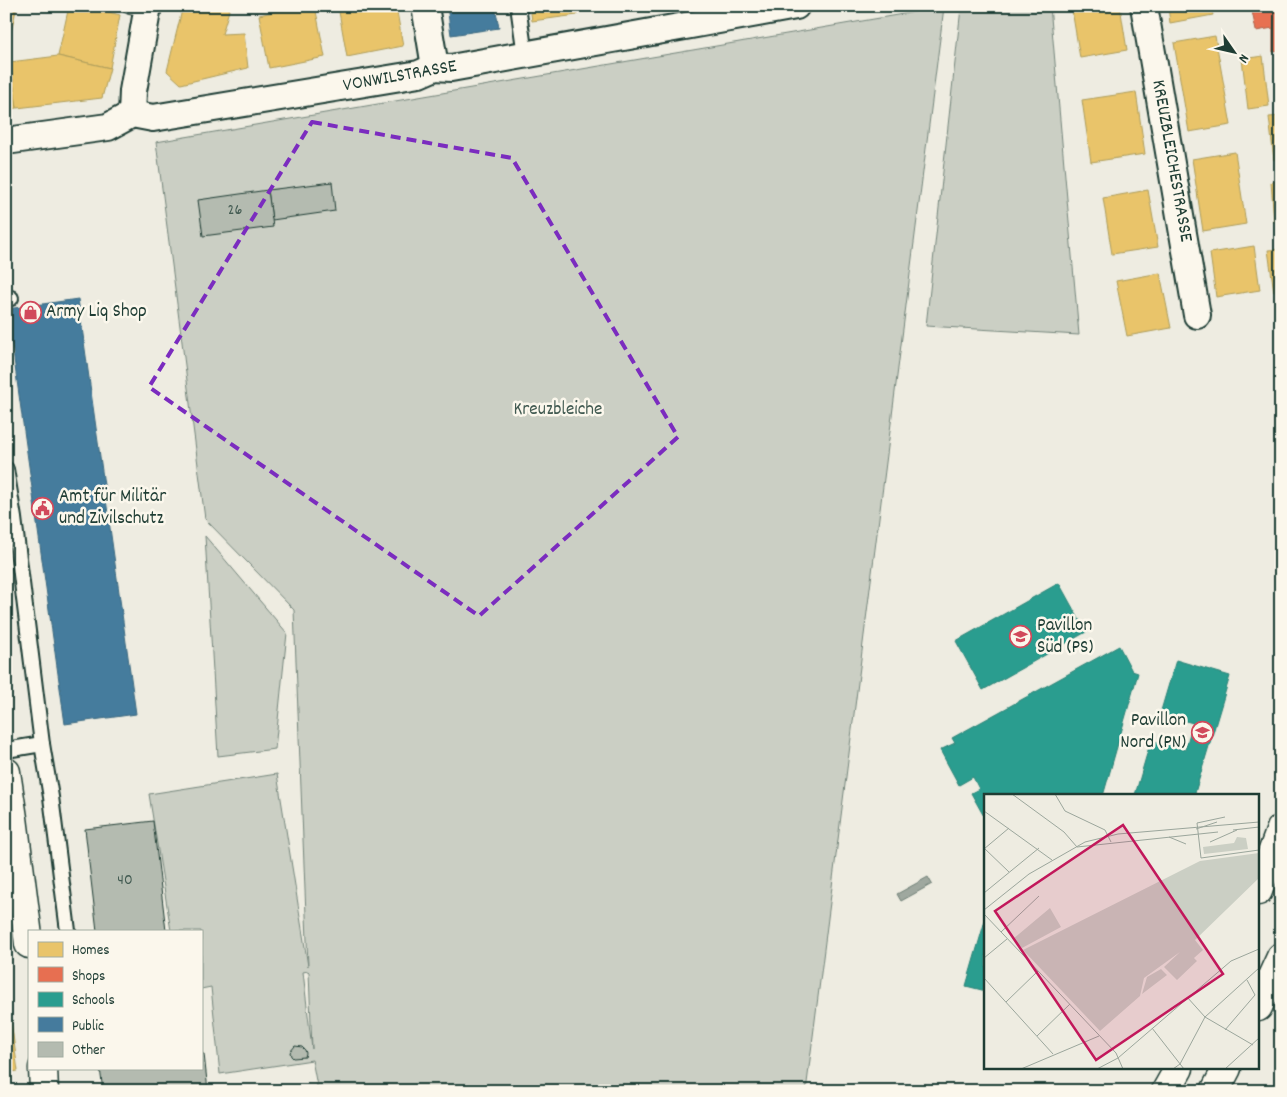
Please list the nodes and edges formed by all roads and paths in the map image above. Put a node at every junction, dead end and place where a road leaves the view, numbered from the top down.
1 (425, 6) edge
2 (518, 6) edge
3 (796, 6) edge
4 (1144, 6) edge
5 (142, 8) edge
6 (758, 9) edge
7 (525, 55) junction
8 (436, 68) junction
9 (132, 114) junction
10 (6, 141) edge
11 (1197, 315) dead end
12 (6, 469) edge
13 (42, 744) junction
14 (6, 750) edge
15 (7, 782) edge
16 (1281, 829) edge
17 (1260, 886) edge
18 (68, 930) edge
19 (28, 936) edge
20 (1273, 969) edge
21 (1260, 1002) edge
22 (43, 1070) edge
23 (1178, 1070) edge
24 (1226, 1070) edge
25 (44, 1091) edge
26 (1166, 1091) edge
27 (1215, 1091) edge

1 - 8 street
2 - 7 lane
3 - 6 street, VONWILSTRASSE
4 - 11 street, KREUZBLEICHESTRASSE
5 - 9 street
6 - 7 street, VONWILSTRASSE
7 - 8 street, VONWILSTRASSE
8 - 9 street, VONWILSTRASSE
9 - 10 street
12 - 13 lane
13 - 14 lane
13 - 18 lane
15 - 19 main road
16 - 17 main road
20 - 21 main road
22 - 25 main road
23 - 26 main road
24 - 27 main road

